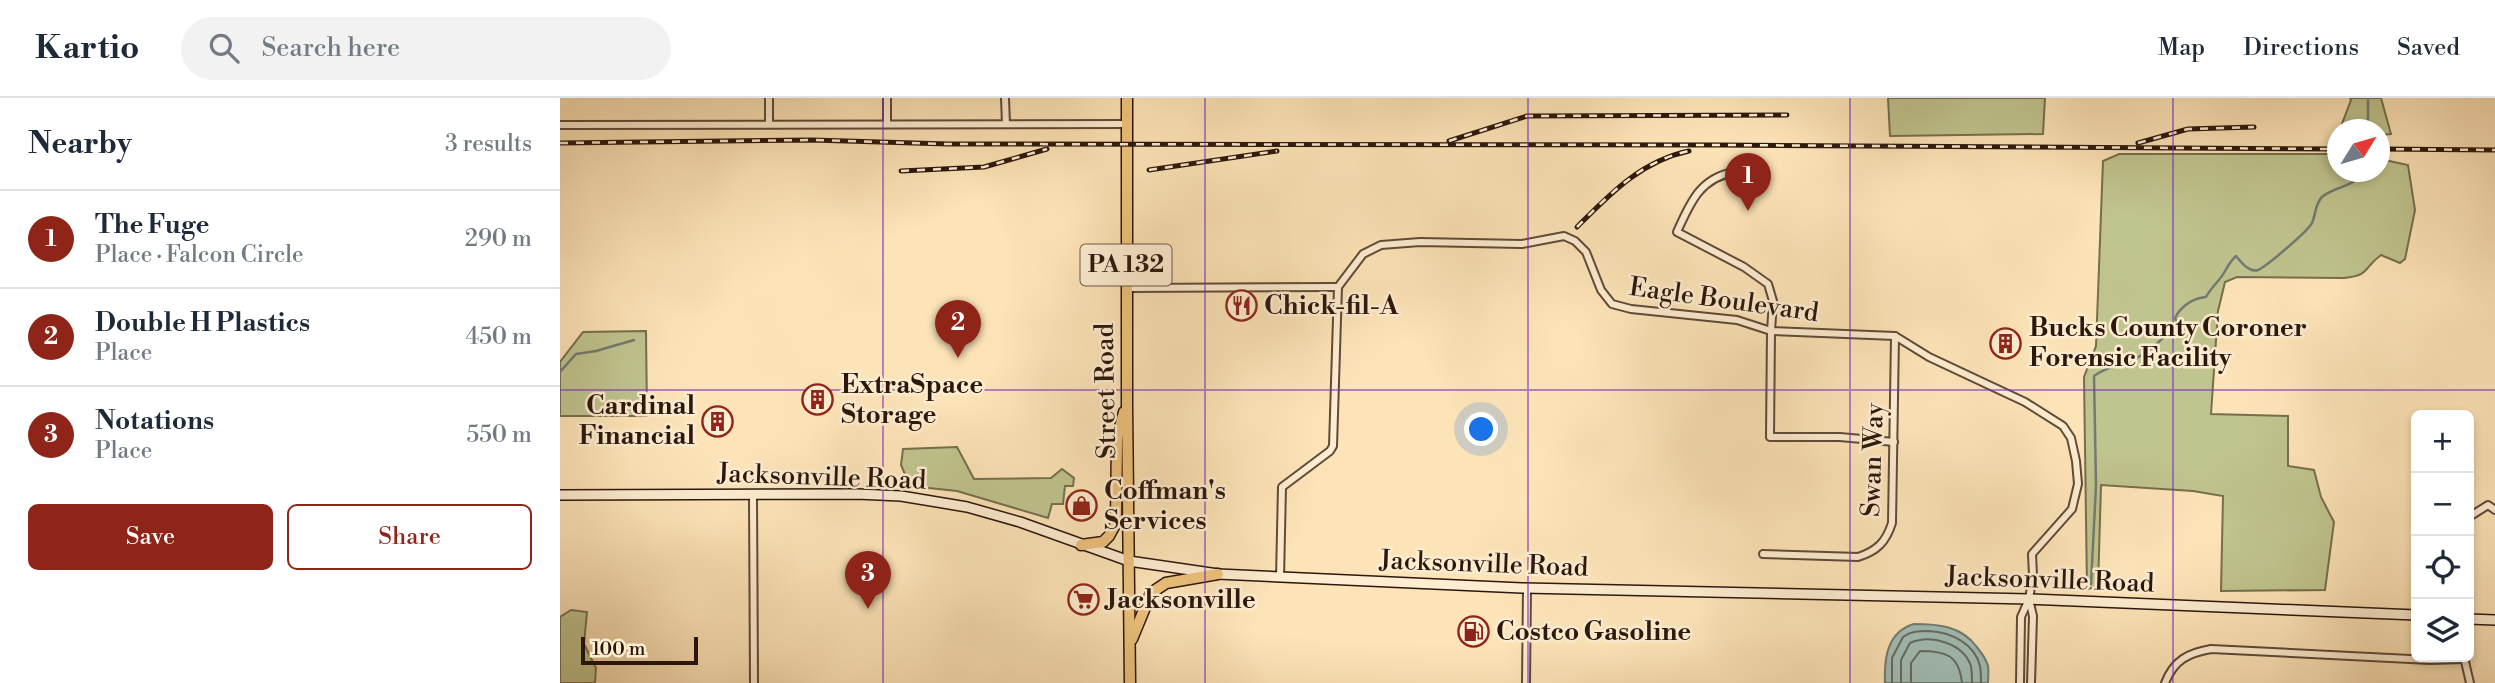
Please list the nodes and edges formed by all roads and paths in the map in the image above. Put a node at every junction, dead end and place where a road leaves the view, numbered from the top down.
1 (769, 98) edge
2 (887, 98) edge
3 (1005, 98) edge
4 (1127, 98) edge
5 (887, 123) junction
6 (769, 124) junction
7 (1006, 124) junction
8 (1126, 124) junction
9 (560, 125) edge
10 (1734, 172) dead end
11 (1338, 287) junction
12 (1126, 288) junction
13 (1771, 331) junction
14 (1895, 336) junction
15 (1127, 405) junction
16 (1894, 442) junction
17 (753, 494) junction
18 (560, 495) edge
19 (2495, 510) edge
20 (2474, 514) edge
21 (1081, 545) junction
22 (1763, 554) dead end
23 (1129, 561) junction
24 (1218, 574) junction
25 (1280, 578) junction
26 (1527, 588) junction
27 (2029, 599) junction
28 (2411, 615) edge
29 (2474, 619) edge
30 (2495, 620) edge
31 (1130, 646) junction
32 (2411, 659) edge
33 (2465, 662) edge
34 (754, 683) edge
35 (1130, 683) edge
36 (1526, 683) edge
37 (2020, 683) edge
38 (2031, 683) edge
39 (2165, 683) edge
40 (2470, 683) edge

1 - 6 street
2 - 5 street
3 - 7 street
4 - 8 main road, Street Road / PA 132
5 - 6 street
5 - 7 street
6 - 9 street
7 - 8 street
8 - 12 main road, Street Road / PA 132
10 - 13 street
11 - 12 street
11 - 13 street, Eagle Boulevard
11 - 25 street
12 - 15 main road, Street Road / PA 132
13 - 14 street, Eagle Boulevard
13 - 16 street
14 - 16 street, Swan Way
14 - 27 street
15 - 21 main road
15 - 23 main road, Street Road / PA 132
16 - 22 street, Swan Way
17 - 18 main road, Jacksonville Road
17 - 21 main road, Jacksonville Road
17 - 34 street
19 - 20 street
21 - 23 main road, Jacksonville Road
23 - 24 main road, Jacksonville Road
23 - 31 main road, Street Road / PA 132
24 - 25 main road, Jacksonville Road
24 - 31 main road
25 - 26 main road, Jacksonville Road
26 - 27 main road, Jacksonville Road
26 - 36 street
27 - 28 main road, Jacksonville Road
27 - 37 street
27 - 38 street
29 - 30 main road
31 - 35 main road, Street Road / PA 132
32 - 39 street
33 - 40 street

